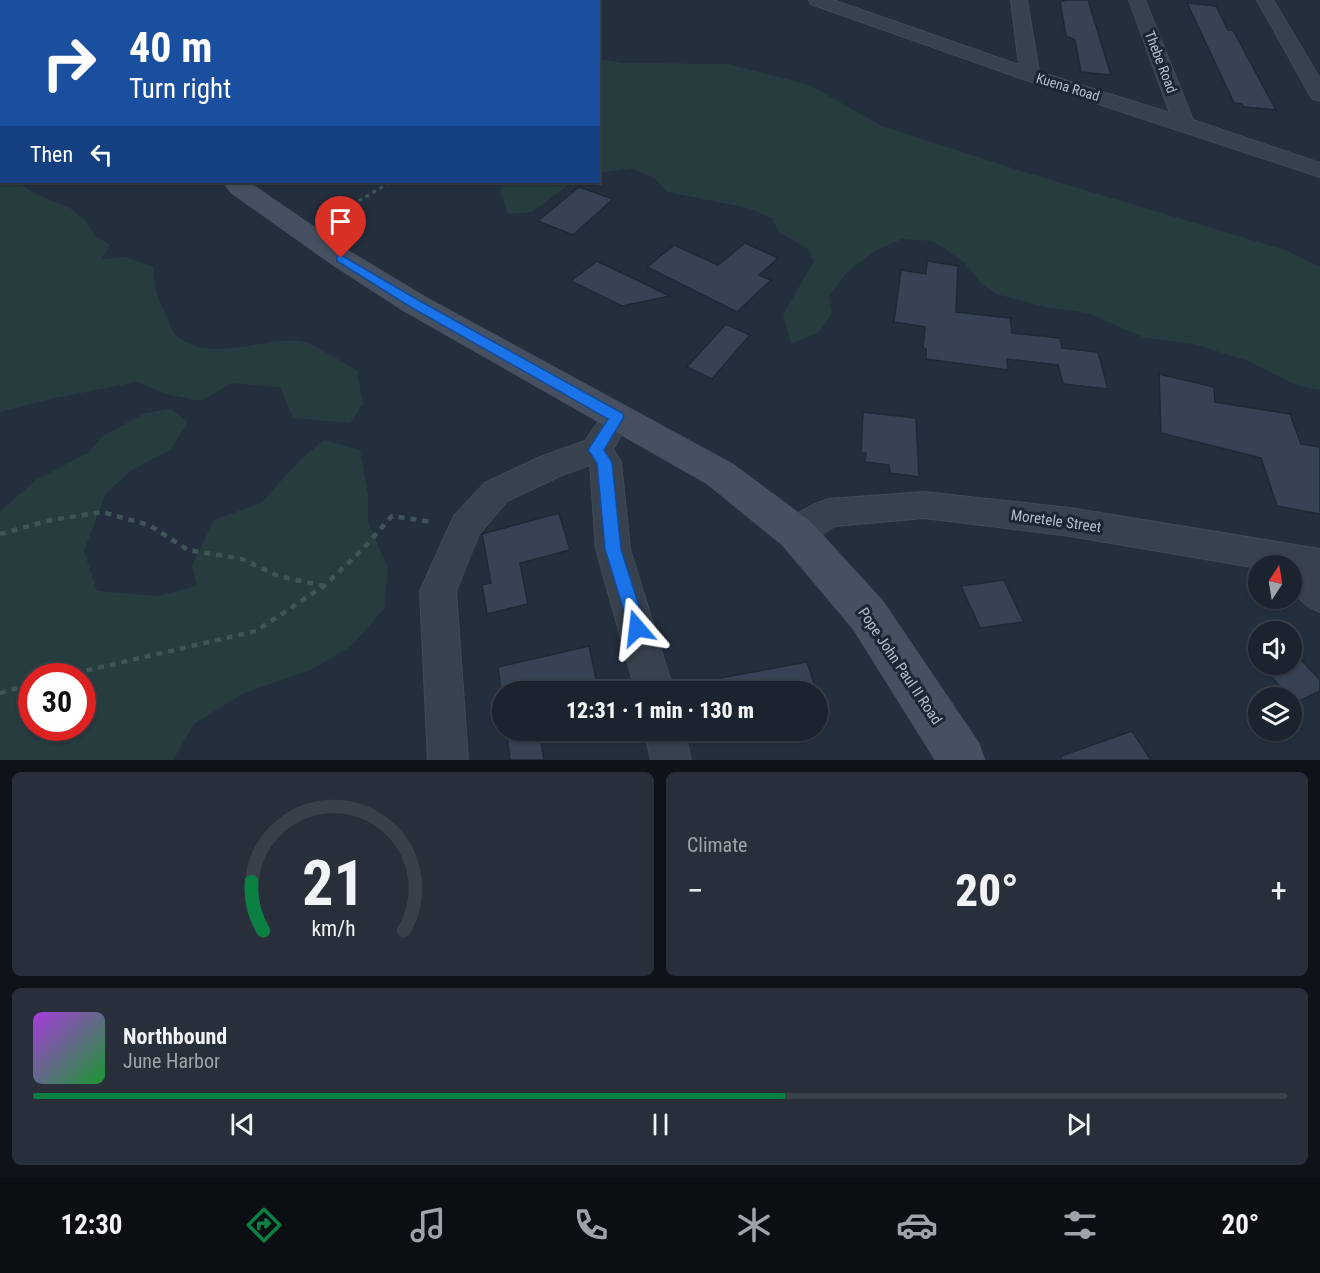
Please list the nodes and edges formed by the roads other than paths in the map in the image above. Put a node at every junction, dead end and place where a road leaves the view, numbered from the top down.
1 (816, 0) edge
2 (1019, 0) edge
3 (1137, 0) edge
4 (1264, 0) edge
5 (1030, 75) junction
6 (1320, 95) edge
7 (1184, 123) junction
8 (1320, 170) edge
9 (237, 183) edge
10 (617, 417) junction
11 (596, 450) junction
12 (796, 533) junction
13 (1304, 560) edge
14 (1320, 596) edge
15 (652, 681) edge
16 (667, 741) edge
17 (448, 760) edge
18 (671, 760) edge
19 (962, 760) edge

1 - 5 street, Kuena Road
2 - 5 street
3 - 7 street, Thebe Road
4 - 6 street
5 - 7 street, Kuena Road
7 - 8 street, Kuena Road
9 - 10 main road, Pope John Paul II Road
10 - 11 street
10 - 12 main road, Pope John Paul II Road
11 - 15 street
11 - 17 street
12 - 13 street, Moretele Street
12 - 19 main road, Pope John Paul II Road
13 - 14 street
16 - 18 street

